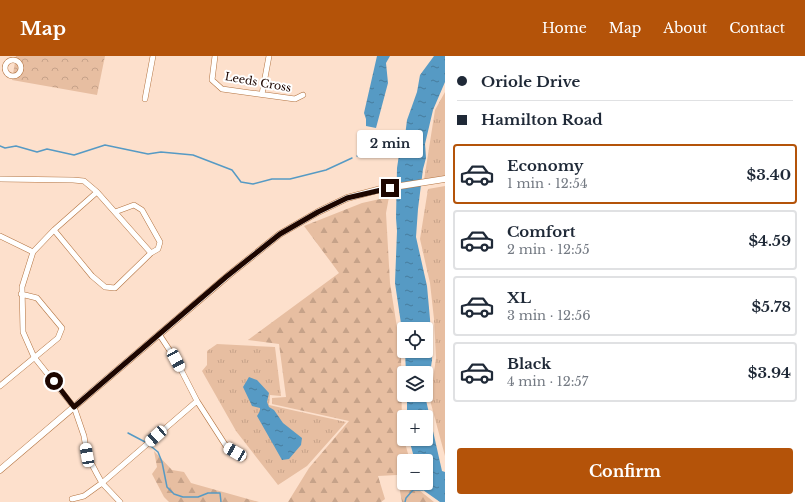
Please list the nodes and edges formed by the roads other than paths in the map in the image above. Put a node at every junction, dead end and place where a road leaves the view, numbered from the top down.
1 (153, 56) edge
2 (215, 56) edge
3 (269, 56) edge
4 (262, 94) junction
5 (303, 95) dead end
6 (145, 99) dead end
7 (0, 179) edge
8 (445, 179) edge
9 (98, 192) junction
10 (115, 212) junction
11 (54, 230) junction
12 (0, 236) edge
13 (33, 252) junction
14 (151, 253) junction
15 (22, 294) junction
16 (159, 334) junction
17 (34, 356) junction
18 (0, 386) edge
19 (197, 401) junction
20 (74, 407) junction
21 (244, 457) dead end
22 (0, 470) edge
23 (102, 483) junction
24 (72, 499) dead end
25 (120, 502) edge

1 - 6 street
2 - 4 street, Leeds Cross
3 - 4 street
4 - 5 street, Leeds Cross
7 - 9 street
8 - 16 main road
9 - 10 street
9 - 11 street
10 - 14 street
10 - 14 street
11 - 13 street
11 - 14 street
12 - 13 street
13 - 15 street
15 - 17 street
15 - 17 street
16 - 19 street
16 - 20 main road
17 - 18 street
17 - 20 street
19 - 21 street
19 - 23 street
20 - 22 main road
20 - 23 street
23 - 24 street
23 - 25 street

